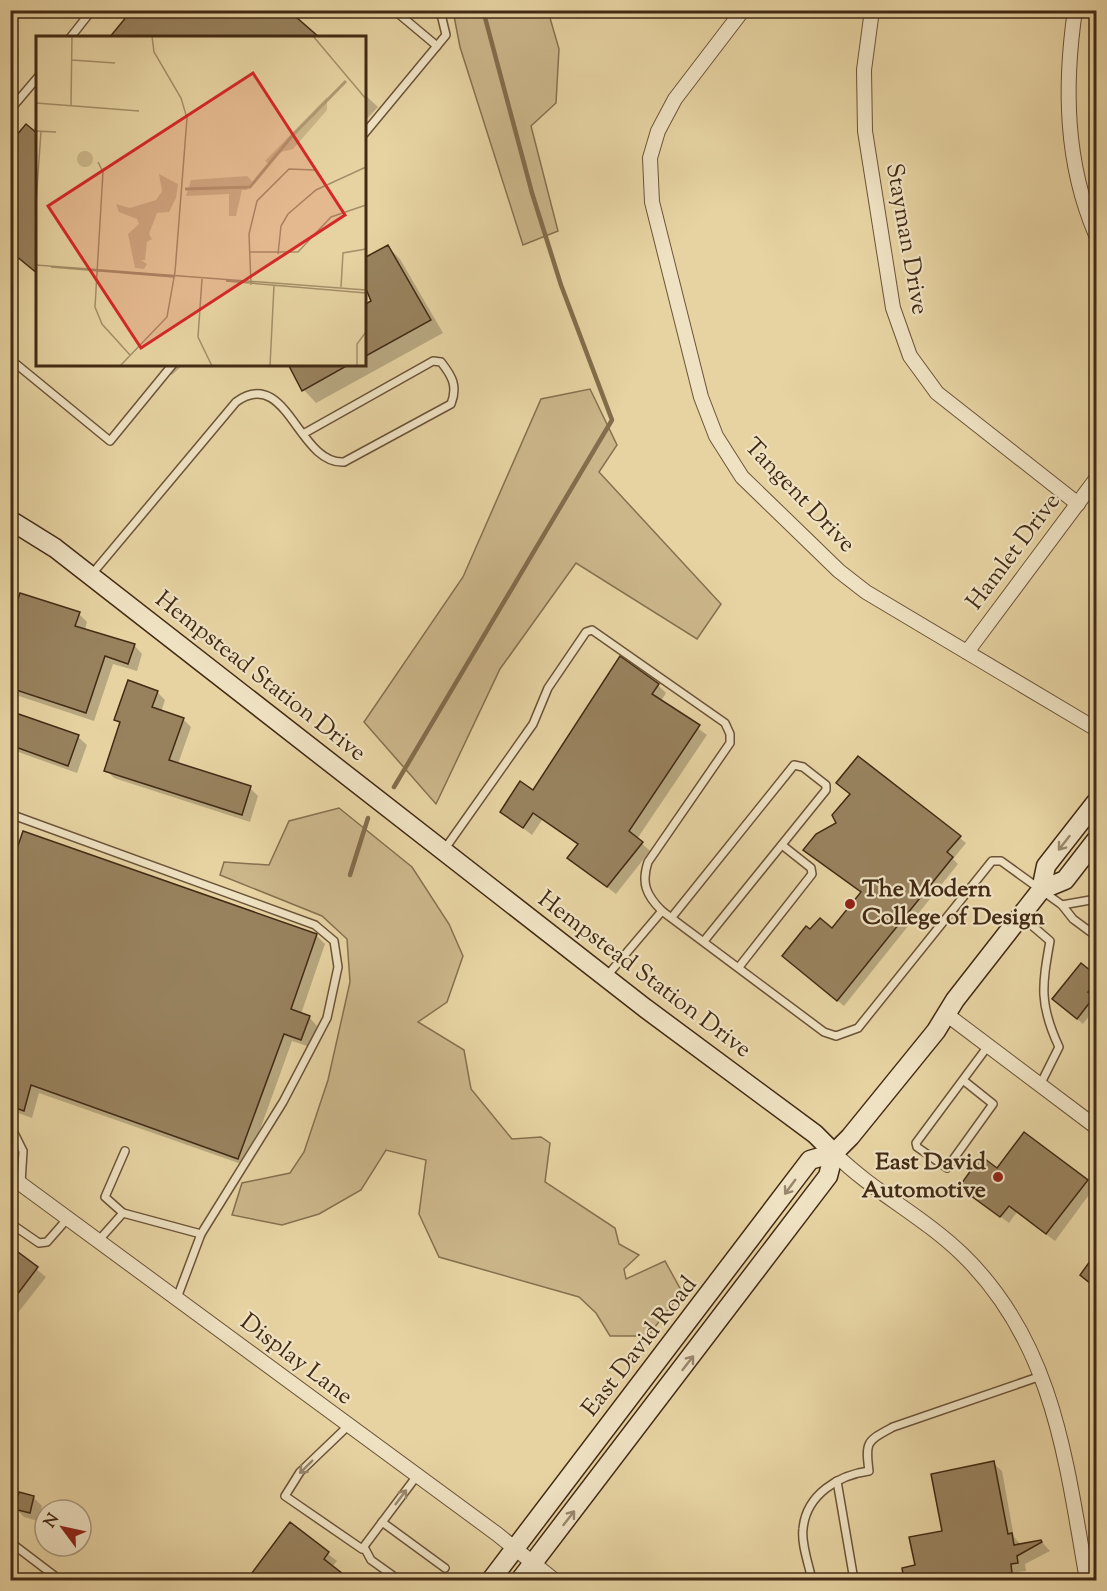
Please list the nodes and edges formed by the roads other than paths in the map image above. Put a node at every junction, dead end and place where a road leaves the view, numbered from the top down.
1 (92, 10) edge
2 (394, 10) edge
3 (440, 10) edge
4 (743, 10) edge
5 (872, 10) edge
6 (1075, 10) edge
7 (72, 36) edge
8 (437, 46) junction
9 (36, 79) edge
10 (10, 110) edge
11 (366, 132) edge
12 (1096, 235) edge
13 (10, 359) edge
14 (171, 366) edge
15 (303, 434) junction
16 (1096, 479) edge
17 (1078, 504) junction
18 (10, 520) edge
19 (90, 576) junction
20 (967, 652) junction
21 (1096, 729) edge
22 (1096, 802) edge
23 (10, 814) edge
24 (1096, 840) edge
25 (782, 845) junction
26 (444, 850) junction
27 (1041, 890) junction
28 (1096, 899) edge
29 (1062, 905) junction
30 (662, 911) junction
31 (1021, 916) junction
32 (672, 917) junction
33 (1096, 936) edge
34 (704, 941) junction
35 (739, 967) junction
36 (606, 977) junction
37 (946, 1014) junction
38 (988, 1046) junction
39 (963, 1080) junction
40 (1040, 1085) junction
41 (10, 1125) edge
42 (1096, 1127) edge
43 (125, 1151) dead end
44 (834, 1153) junction
45 (16, 1180) edge
46 (123, 1213) junction
47 (68, 1217) junction
48 (10, 1223) edge
49 (201, 1234) junction
50 (99, 1240) junction
51 (177, 1298) junction
52 (1042, 1376) junction
53 (348, 1426) junction
54 (416, 1477) junction
55 (837, 1480) junction
56 (382, 1522) junction
57 (10, 1542) edge
58 (364, 1547) junction
59 (515, 1549) junction
60 (533, 1564) junction
61 (445, 1568) dead end
62 (60, 1581) edge
63 (399, 1581) edge
64 (491, 1581) edge
65 (520, 1581) edge
66 (554, 1581) edge
67 (812, 1581) edge
68 (854, 1581) edge
69 (1087, 1581) edge

1 - 7 lane
2 - 8 lane
3 - 8 lane
4 - 20 street, Tangent Drive
5 - 17 street, Stayman Drive
6 - 12 street
8 - 11 lane
9 - 10 lane
13 - 14 lane
15 - 15 lane
15 - 19 lane
16 - 17 street, Hamlet Drive
17 - 20 street, Hamlet Drive
18 - 19 street, Hempstead Station Drive
19 - 26 street, Hempstead Station Drive
20 - 21 street, Tangent Drive
22 -> 27 street, East David Road
23 - 49 lane
24 - 27 street, East David Road
25 - 32 lane
25 - 34 lane
25 - 35 lane
26 - 30 lane
26 - 36 street, Hempstead Station Drive
27 - 29 lane
27 - 31 street, East David Road
27 - 35 lane
28 - 29 lane
29 - 33 lane
30 - 32 lane
30 - 36 lane
31 - 37 street, East David Road
31 - 40 lane
32 - 34 lane
34 - 35 lane
36 - 44 street, Hempstead Station Drive
37 - 38 street
37 - 44 street, East David Road
38 - 39 lane
38 - 40 street
39 - 39 lane
40 - 42 street
41 - 45 lane
43 - 46 lane
44 - 52 street, Hempstead Station Drive
44 -> 59 street, East David Road
60 -> 44 street, East David Road
45 - 47 street, Display Lane
46 - 49 lane
46 - 50 lane
47 - 48 lane
47 - 50 street, Display Lane
49 - 51 lane
50 - 51 street, Display Lane
51 - 53 street, Display Lane
52 - 55 lane
52 - 69 street, Hempstead Station Drive
53 - 54 street, Display Lane
53 -> 58 lane
56 -> 54 lane
54 - 59 street, Display Lane
55 - 67 lane
55 - 68 lane
56 - 58 lane
56 - 61 lane
57 - 62 lane
58 - 63 lane
59 - 60 street, Display Lane
59 - 64 street, East David Road
60 - 65 street, East David Road
60 - 66 street, Display Lane

